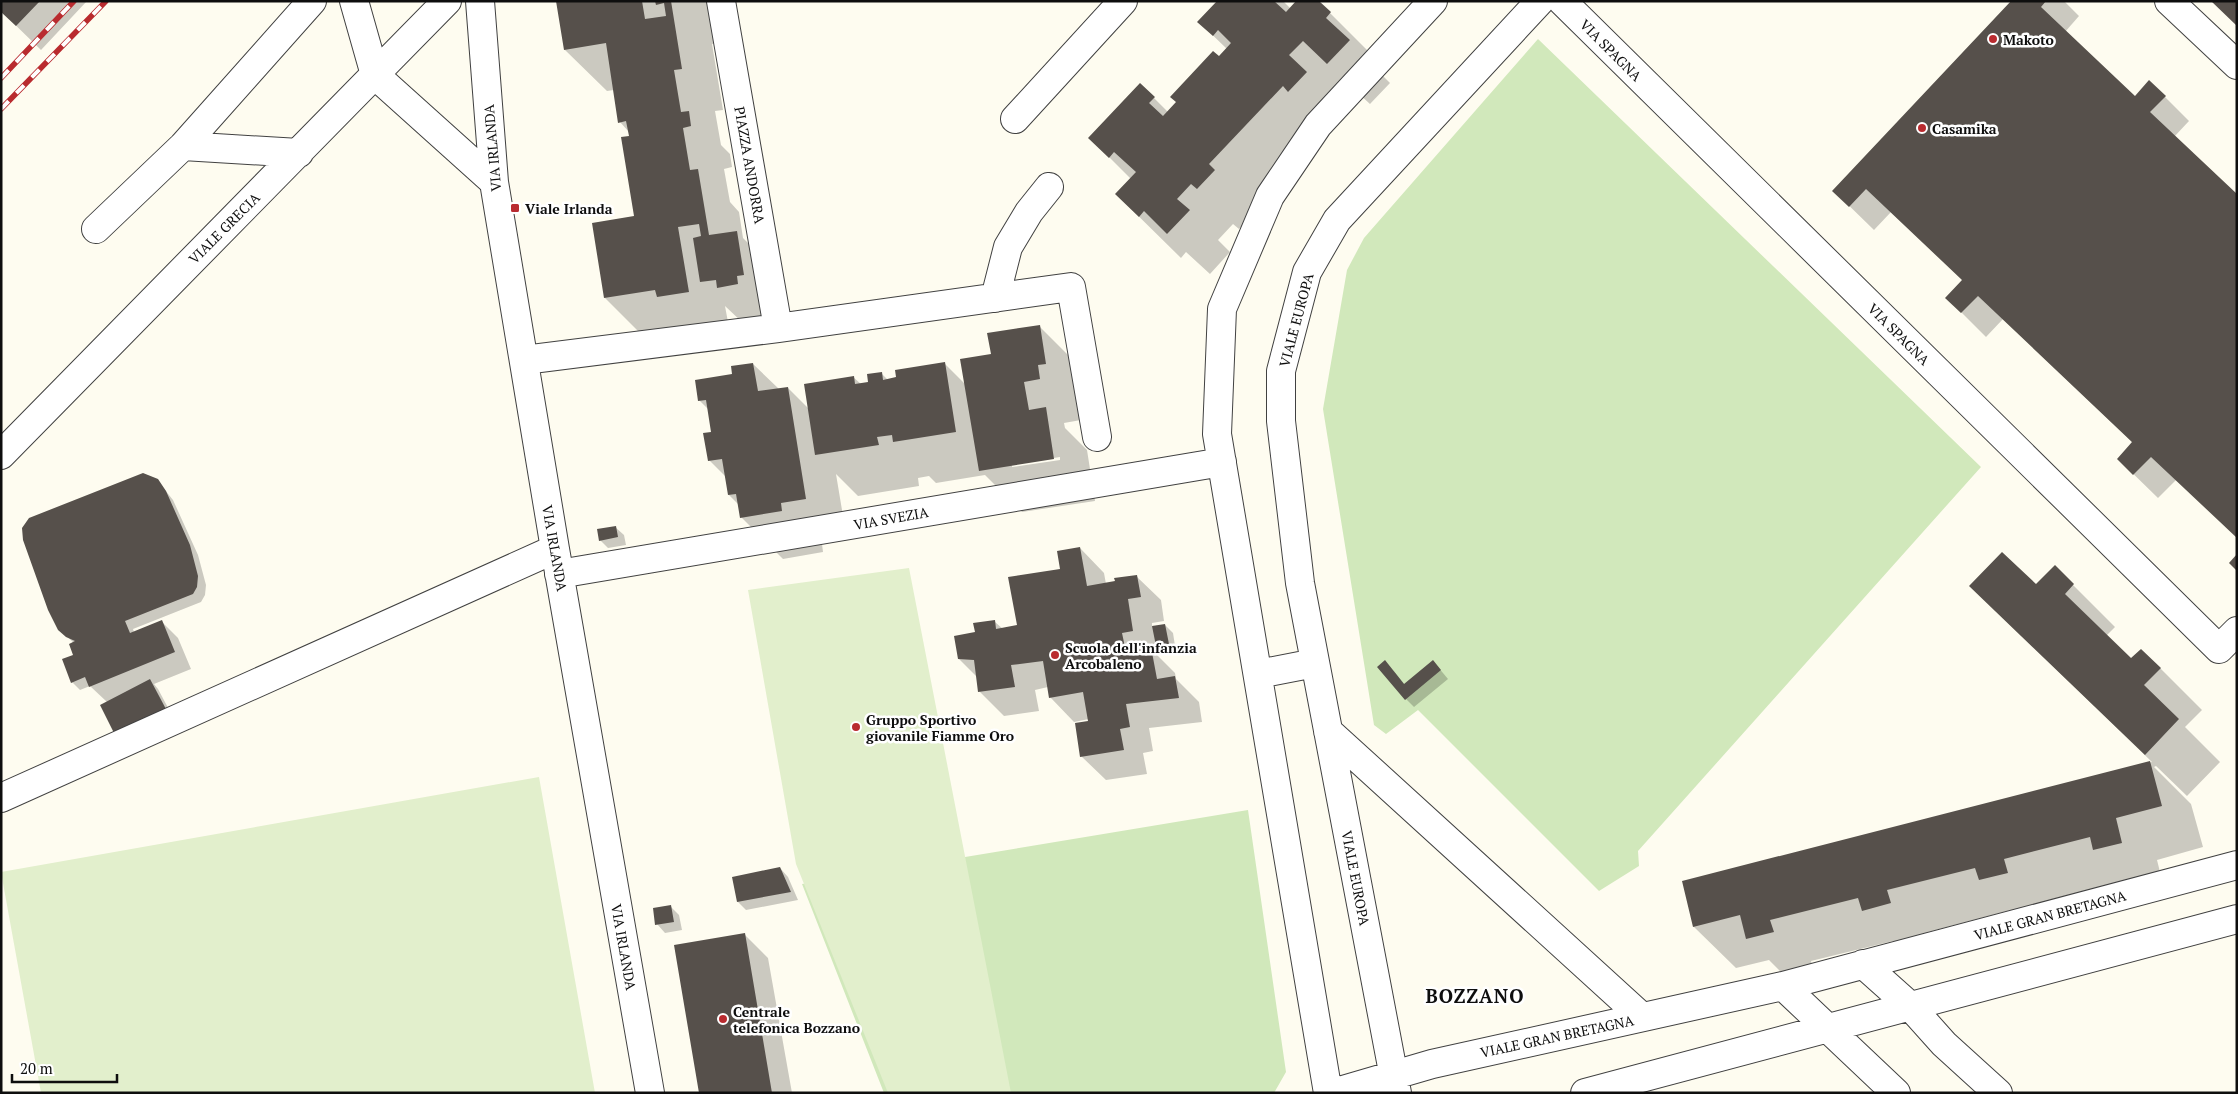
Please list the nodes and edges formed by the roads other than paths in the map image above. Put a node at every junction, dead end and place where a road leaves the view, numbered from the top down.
1 (312, 1) edge
2 (354, 1) edge
3 (448, 1) edge
4 (480, 1) edge
5 (721, 1) edge
6 (1123, 1) edge
7 (1540, 1) edge
8 (1562, 1) edge
9 (2169, 1) edge
10 (1426, 4) edge
11 (2237, 65) edge
12 (375, 75) junction
13 (1015, 119) dead end
14 (183, 146) junction
15 (299, 152) junction
16 (494, 182) junction
17 (1049, 188) dead end
18 (96, 229) dead end
19 (995, 298) junction
20 (778, 328) junction
21 (524, 360) junction
22 (1096, 437) dead end
23 (1, 455) edge
24 (1222, 462) junction
25 (557, 562) junction
26 (2237, 630) edge
27 (1315, 663) junction
28 (1258, 674) junction
29 (1328, 731) junction
30 (1, 798) edge
31 (2237, 865) edge
32 (2237, 919) edge
33 (1863, 964) junction
34 (1783, 986) junction
35 (1910, 1006) junction
36 (1642, 1017) junction
37 (1828, 1028) junction
38 (1395, 1084) edge
39 (650, 1093) edge
40 (1328, 1093) edge
41 (1333, 1093) edge
42 (1585, 1093) edge
43 (1896, 1093) edge
44 (1998, 1093) edge

1 - 14 street
2 - 12 street
3 - 12 street, VIALE GRECIA
4 - 16 street, VIA IRLANDA
5 - 20 street, PIAZZA ANDORRA
6 - 13 street
7 - 27 street, VIALE EUROPA
8 - 26 street, VIA SPAGNA
9 - 11 street
10 - 24 street
12 - 15 street, VIALE GRECIA
12 - 16 street
14 - 15 street
14 - 18 street
15 - 23 street, VIALE GRECIA
16 - 21 street, VIA IRLANDA
17 - 19 street
19 - 20 street
19 - 22 street
20 - 21 street
21 - 25 street, VIA IRLANDA
24 - 25 street, VIA SVEZIA
24 - 28 street
25 - 30 street, VIA SVEZIA
25 - 39 street, VIA IRLANDA
27 - 28 street
27 - 29 street, VIALE EUROPA
28 - 40 street
29 - 36 street
29 - 38 street, VIALE EUROPA
31 - 33 street, VIALE GRAN BRETAGNA
32 - 35 street
33 - 34 street, VIALE GRAN BRETAGNA
33 - 35 street
34 - 36 street, VIALE GRAN BRETAGNA
34 - 37 street
35 - 37 street
35 - 44 street
36 - 38 street, VIALE GRAN BRETAGNA
37 - 42 street
37 - 43 street
38 - 41 street, VIALE GRAN BRETAGNA

